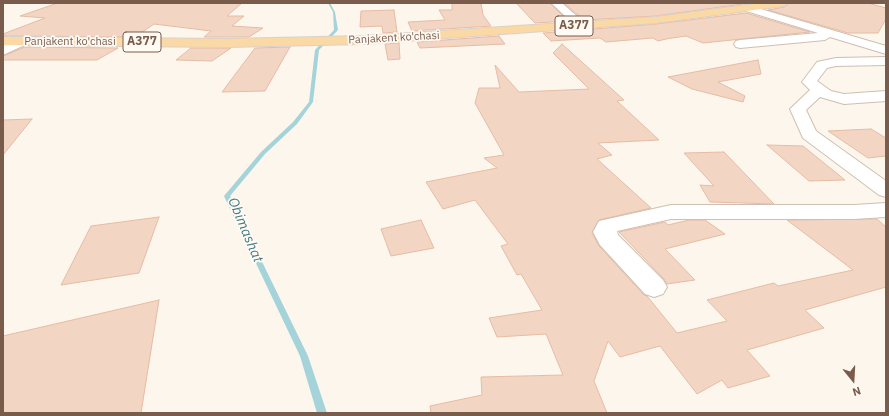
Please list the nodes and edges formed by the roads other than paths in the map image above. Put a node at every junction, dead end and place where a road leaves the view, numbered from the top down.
1 (556, 3) edge
2 (784, 3) edge
3 (769, 4) edge
4 (747, 8) junction
5 (582, 26) junction
6 (838, 35) junction
7 (3, 41) edge
8 (23, 41) junction
9 (740, 44) dead end
10 (886, 50) edge
11 (3, 51) edge
12 (886, 61) edge
13 (819, 90) junction
14 (886, 96) edge
15 (886, 191) edge
16 (886, 210) edge
17 (654, 287) dead end

1 - 5 street
2 - 3 main road, Panjakent ko'chasi / A377
3 - 4 main road, Panjakent ko'chasi / A377
4 - 5 main road, Panjakent ko'chasi / A377
4 - 6 street
5 - 8 main road, Panjakent ko'chasi / A377
6 - 9 street
6 - 10 street
7 - 8 main road, Panjakent ko'chasi / A377
8 - 11 street
12 - 13 street
13 - 14 street
13 - 15 street
16 - 17 street

